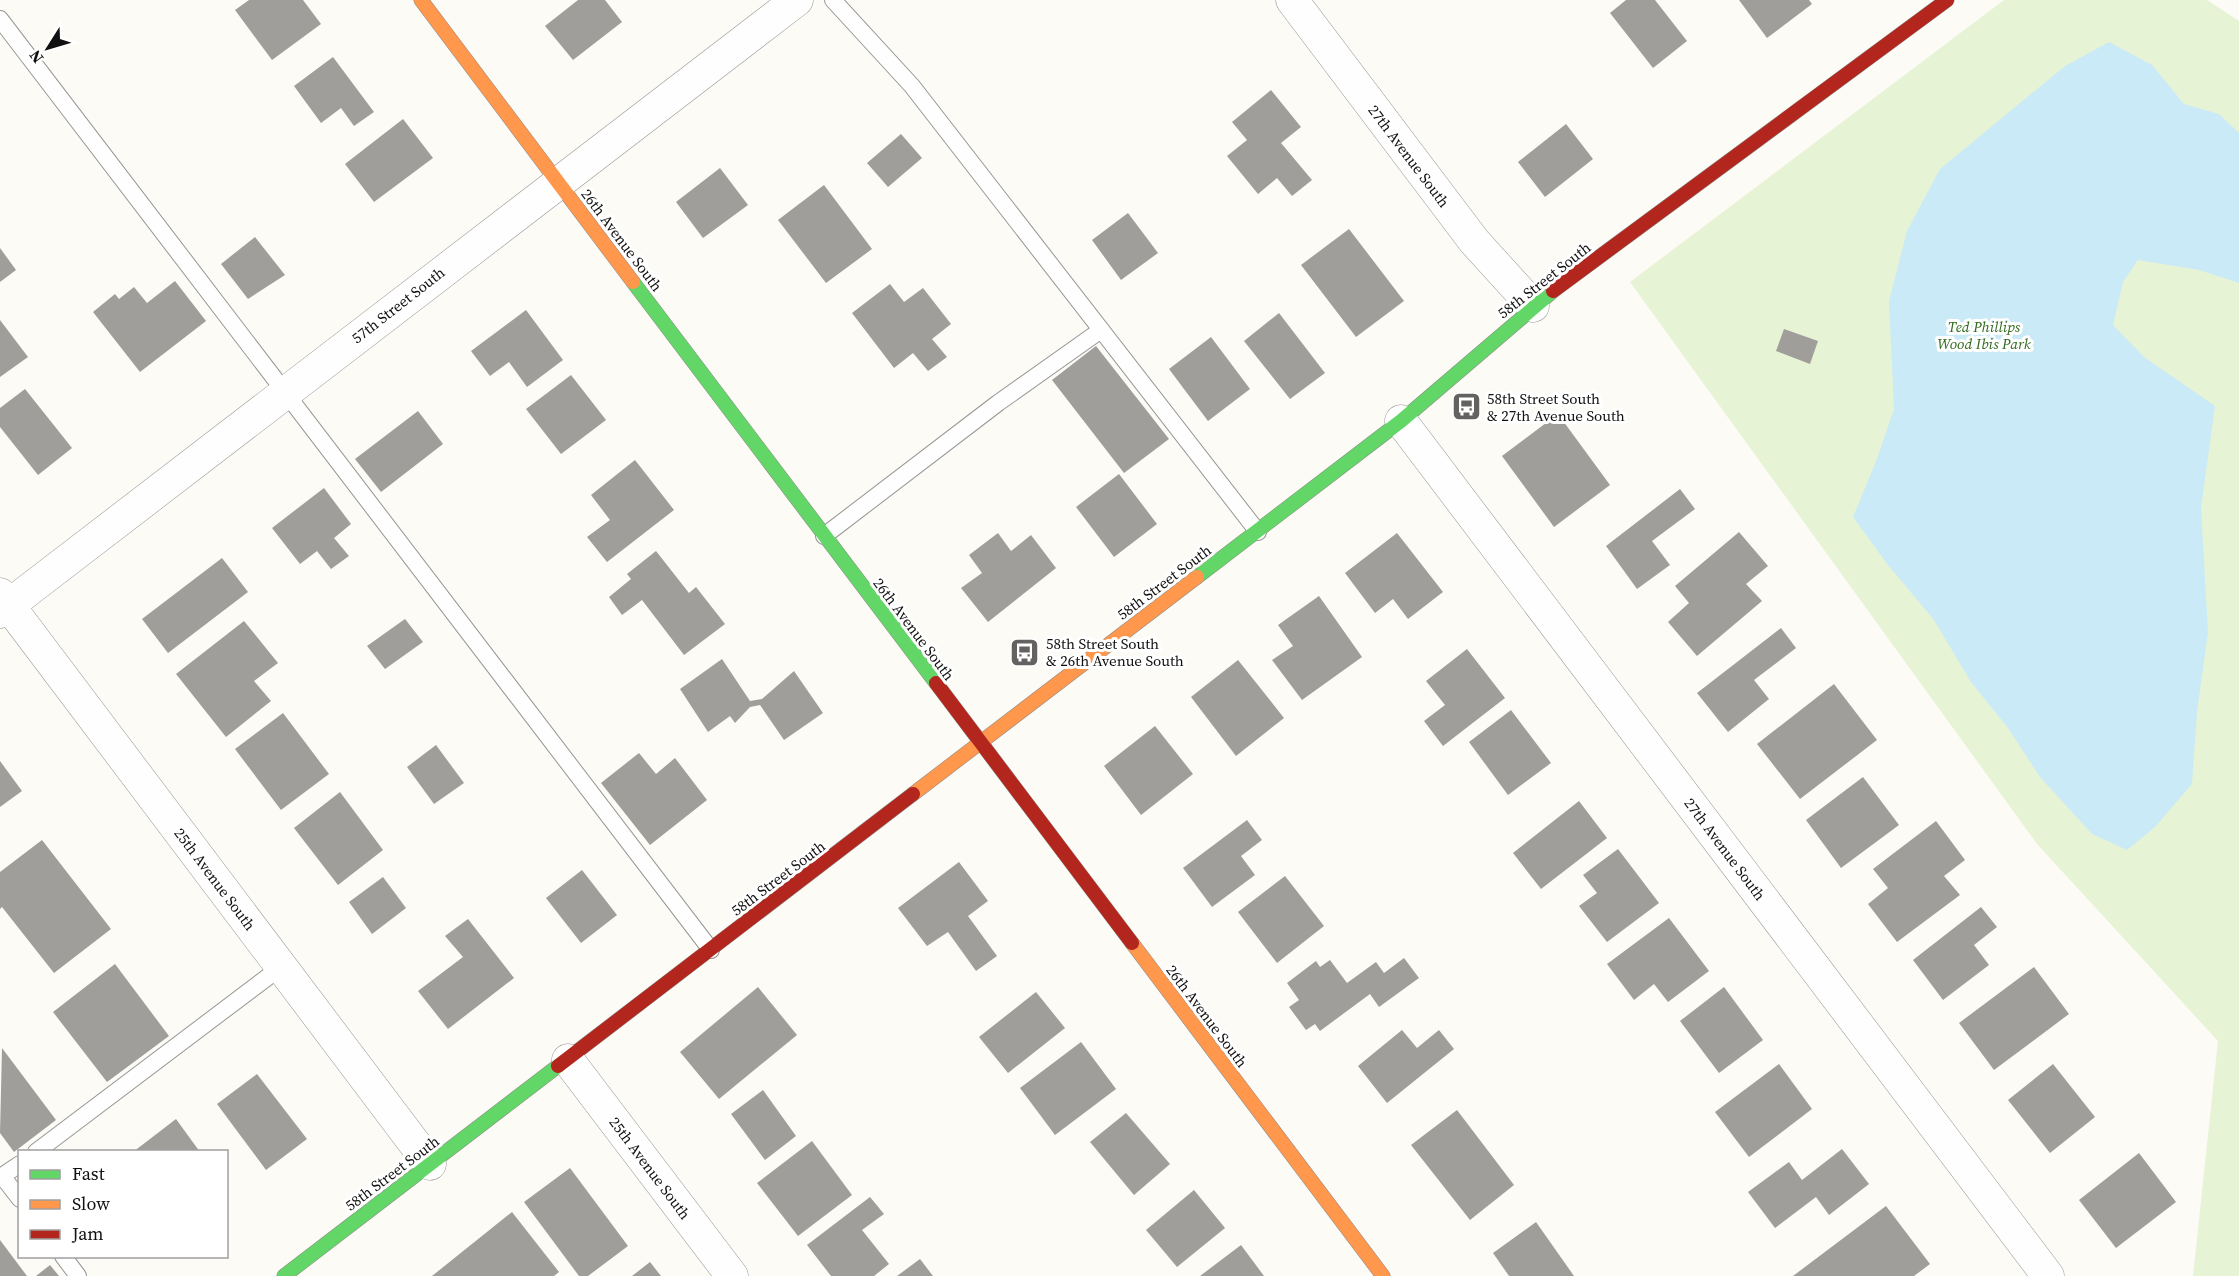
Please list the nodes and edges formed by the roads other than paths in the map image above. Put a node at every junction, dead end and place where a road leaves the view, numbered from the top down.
1 (421, 0) edge
2 (797, 0) edge
3 (833, 0) edge
4 (1292, 0) edge
5 (1947, 0) edge
6 (0, 19) edge
7 (557, 182) junction
8 (1533, 306) junction
9 (1101, 330) junction
10 (284, 393) junction
11 (1401, 422) junction
12 (1258, 532) junction
13 (824, 536) junction
14 (3, 604) edge
15 (980, 744) junction
16 (711, 950) junction
17 (281, 967) junction
18 (568, 1060) junction
19 (39, 1150) edge
20 (430, 1164) junction
21 (18, 1165) edge
22 (18, 1196) edge
23 (64, 1258) edge
24 (78, 1276) edge
25 (284, 1276) edge
26 (732, 1276) edge
27 (1383, 1276) edge
28 (2048, 1276) edge

1 - 7 street, 26th Avenue South
2 - 7 street, 57th Street South
3 - 9 lane
4 - 8 street, 27th Avenue South
5 - 8 street, 58th Street South
6 - 10 lane
7 - 10 street, 57th Street South
7 - 13 street, 26th Avenue South
8 - 11 street, 58th Street South
9 - 12 lane
9 - 13 lane
10 - 14 street, 57th Street South
10 - 16 lane
11 - 12 street, 58th Street South
11 - 28 street, 27th Avenue South
12 - 15 street, 58th Street South
13 - 15 street, 26th Avenue South
14 - 17 street, 25th Avenue South
15 - 16 street, 58th Street South
15 - 27 street, 26th Avenue South
16 - 18 street, 58th Street South
17 - 19 lane
17 - 20 street, 25th Avenue South
18 - 20 street, 58th Street South
18 - 26 street, 25th Avenue South
20 - 25 street, 58th Street South
21 - 22 lane
23 - 24 lane

